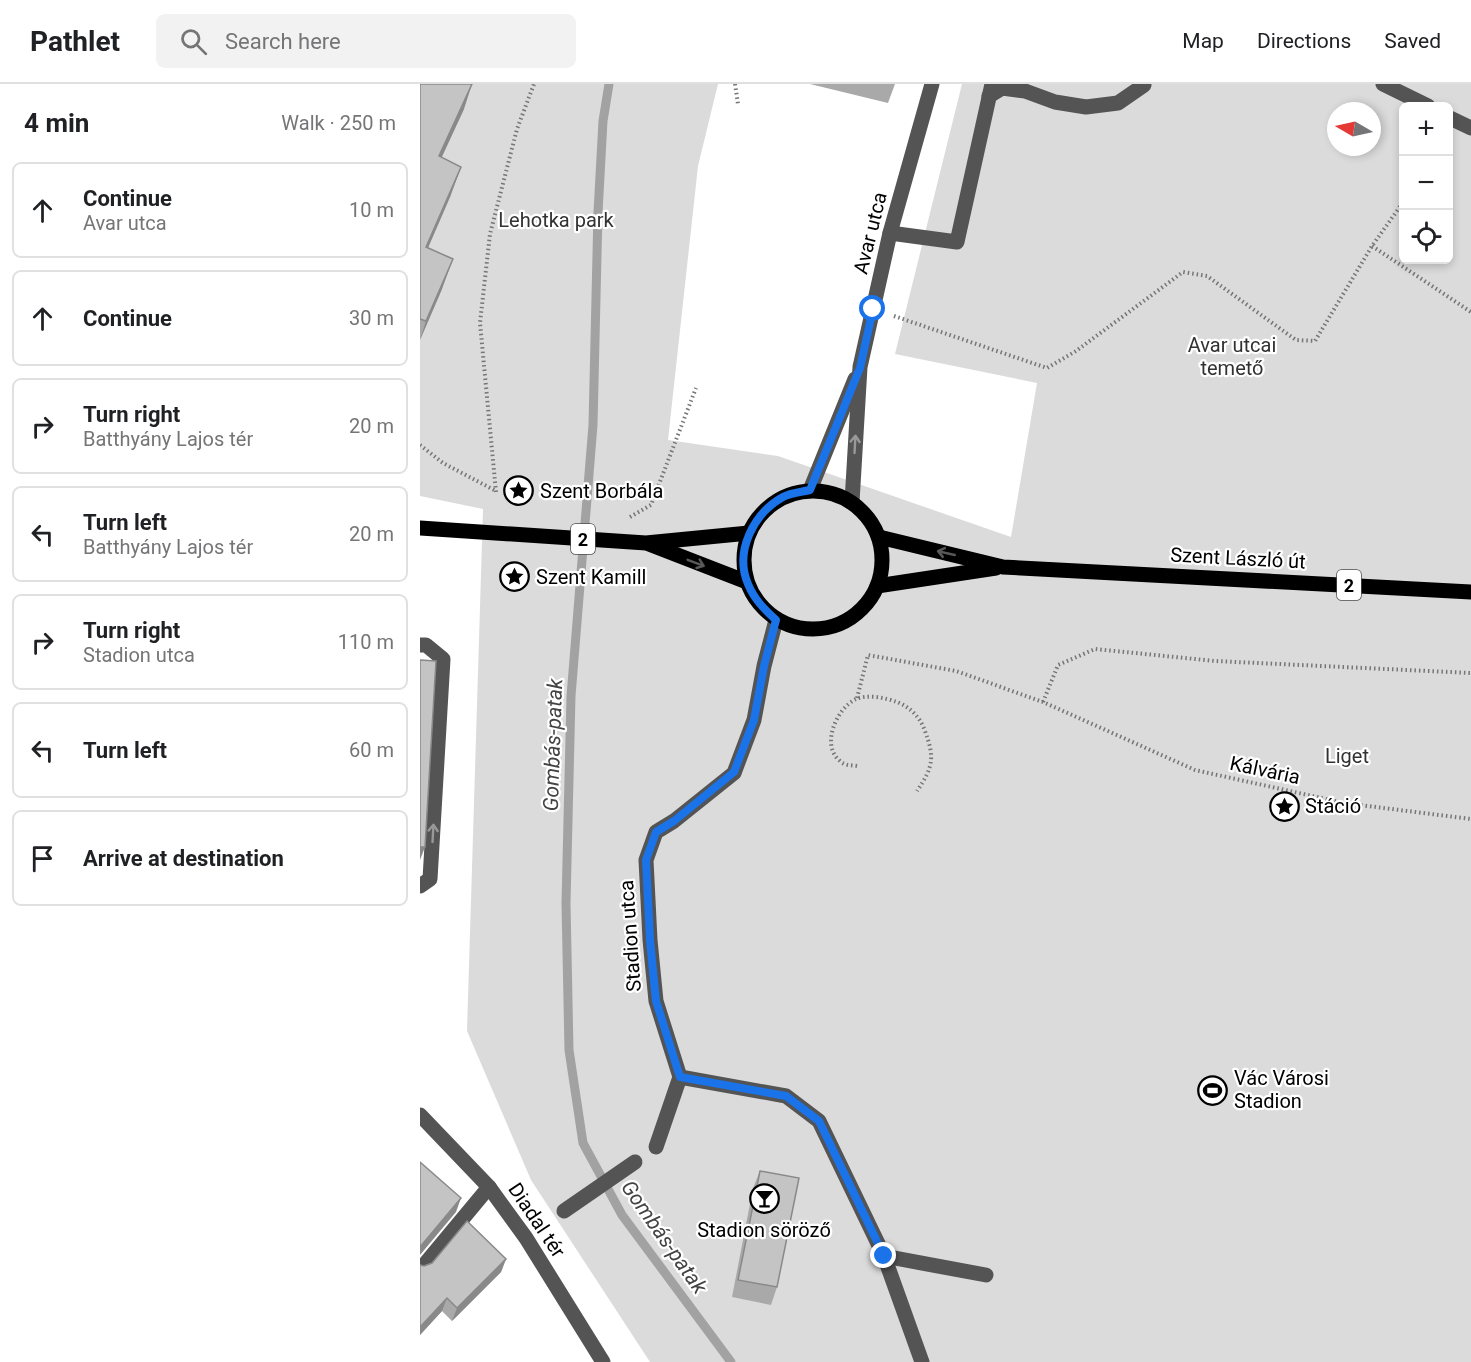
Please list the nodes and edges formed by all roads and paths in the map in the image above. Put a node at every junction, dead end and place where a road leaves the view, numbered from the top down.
1 (534, 84) edge
2 (735, 84) edge
3 (932, 84) edge
4 (1383, 84) edge
5 (1144, 85) edge
6 (990, 90) edge
7 (1420, 102) edge
8 (738, 104) dead end
9 (1453, 119) edge
10 (1471, 128) edge
11 (1399, 208) edge
12 (890, 233) junction
13 (1372, 246) junction
14 (873, 309) junction
15 (1471, 312) edge
16 (860, 368) junction
17 (696, 388) dead end
18 (420, 445) edge
19 (810, 490) junction
20 (852, 502) junction
21 (630, 518) dead end
22 (420, 528) edge
23 (749, 532) junction
24 (879, 537) junction
25 (646, 543) junction
26 (1003, 567) junction
27 (747, 582) junction
28 (877, 586) junction
29 (1471, 592) edge
30 (776, 620) junction
31 (420, 645) edge
32 (1471, 673) edge
33 (857, 698) junction
34 (1043, 702) junction
35 (858, 766) dead end
36 (917, 791) dead end
37 (1471, 819) edge
38 (420, 886) edge
39 (680, 1077) junction
40 (420, 1115) edge
41 (656, 1147) dead end
42 (635, 1162) dead end
43 (489, 1187) junction
44 (564, 1210) dead end
45 (884, 1256) junction
46 (420, 1270) edge
47 (986, 1275) dead end
48 (603, 1362) edge
49 (922, 1362) edge

1 - 18 path
2 - 8 path
3 - 12 street, Avar utca
4 - 7 street
5 - 6 street
6 - 12 street
9 - 10 street
11 - 13 path
12 - 14 street, Avar utca
13 - 14 path
13 - 15 path
14 - 16 street, Avar utca
16 - 19 street
20 -> 16 street, Avar utca
17 - 21 path
19 - 20 main road
19 - 23 main road
20 - 24 main road
22 - 25 main road, 2
23 - 25 main road, 2
23 - 27 main road
26 -> 24 main road, 2
24 - 28 main road
25 -> 27 main road, 2
26 - 28 main road, 2
26 - 29 main road, Szent László út / 2
27 - 30 main road
28 - 30 main road
30 - 39 street, Stadion utca
38 -> 31 street
32 - 34 path
33 - 34 path, Kálvária
33 - 35 path
33 - 36 path
34 - 37 path, Kálvária
39 - 41 street
39 - 45 street
40 - 43 street, Diadal tér
42 - 44 street
43 - 46 street
43 - 48 street, Diadal tér
45 - 47 street
45 - 49 street

